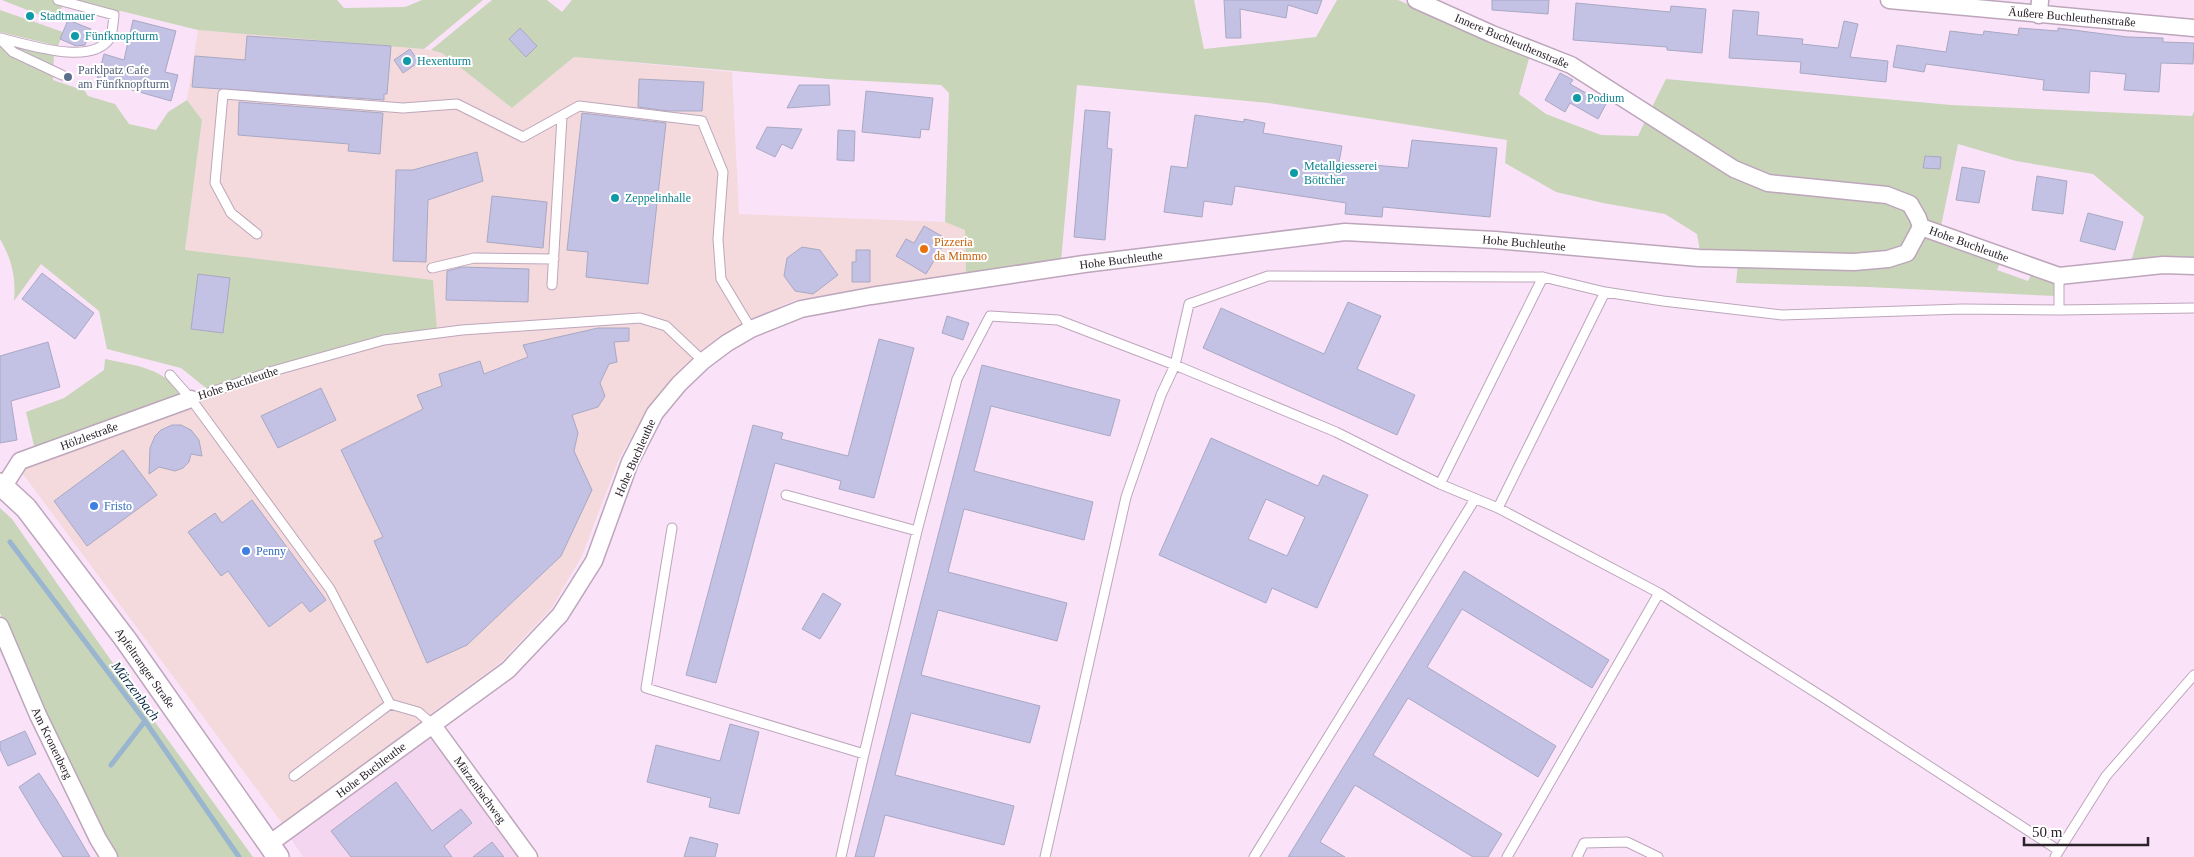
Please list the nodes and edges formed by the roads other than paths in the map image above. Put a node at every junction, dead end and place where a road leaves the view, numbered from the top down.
1 (58, 0) edge
2 (1416, 0) edge
3 (1890, 0) edge
4 (2040, 8) edge
5 (2194, 28) edge
6 (0, 38) edge
7 (62, 75) dead end
8 (562, 117) junction
9 (1921, 227) junction
10 (257, 234) dead end
11 (554, 259) junction
12 (2194, 266) edge
13 (432, 268) dead end
14 (2059, 276) junction
15 (1543, 277) junction
16 (552, 285) dead end
17 (1605, 292) junction
18 (2194, 308) edge
19 (2059, 310) junction
20 (751, 329) junction
21 (703, 361) junction
22 (1175, 365) junction
23 (170, 375) dead end
24 (191, 399) junction
25 (1440, 484) junction
26 (2, 485) edge
27 (786, 495) dead end
28 (1475, 499) junction
29 (1498, 508) junction
30 (672, 528) dead end
31 (918, 531) junction
32 (1659, 593) junction
33 (0, 626) edge
34 (2194, 674) edge
35 (390, 704) junction
36 (432, 724) junction
37 (864, 754) junction
38 (294, 776) dead end
39 (274, 851) edge
40 (2057, 854) edge
41 (109, 857) edge
42 (529, 857) edge
43 (842, 857) edge
44 (1046, 857) edge
45 (1254, 857) edge
46 (1507, 857) edge
47 (1577, 857) edge
48 (1658, 857) edge

1 - 6 lane
2 - 9 street, Innere Buchleuthenstraße
3 - 4 street, Äußere Buchleuthenstraße
4 - 5 street, Äußere Buchleuthenstraße
6 - 7 lane
8 - 10 lane
8 - 11 lane
8 - 20 lane
9 - 14 street, Hohe Buchleuthe
9 - 20 street, Hohe Buchleuthe
11 - 13 lane
11 - 16 lane
12 - 14 street, Hohe Buchleuthe
14 - 19 lane
15 - 17 lane
15 - 22 lane
15 - 25 lane
17 - 19 lane
17 - 29 lane
18 - 19 lane
20 - 21 street, Hohe Buchleuthe
21 - 24 lane, Hohe Buchleuthe
21 - 36 street, Hohe Buchleuthe
22 - 25 lane
22 - 31 lane
22 - 44 lane
23 - 24 lane
24 - 26 street, Hölzlestraße
24 - 35 lane
25 - 28 lane
26 - 39 street, Apfeltranger Straße
27 - 31 lane
28 - 29 lane
28 - 45 lane
29 - 32 lane
30 - 37 lane
31 - 37 lane
32 - 40 lane
32 - 46 lane
33 - 41 street, Am Kronenberg
34 - 40 lane
35 - 36 lane
35 - 38 lane
36 - 39 street, Hohe Buchleuthe
36 - 42 street, Märzenbachweg
37 - 43 lane
47 - 48 lane

